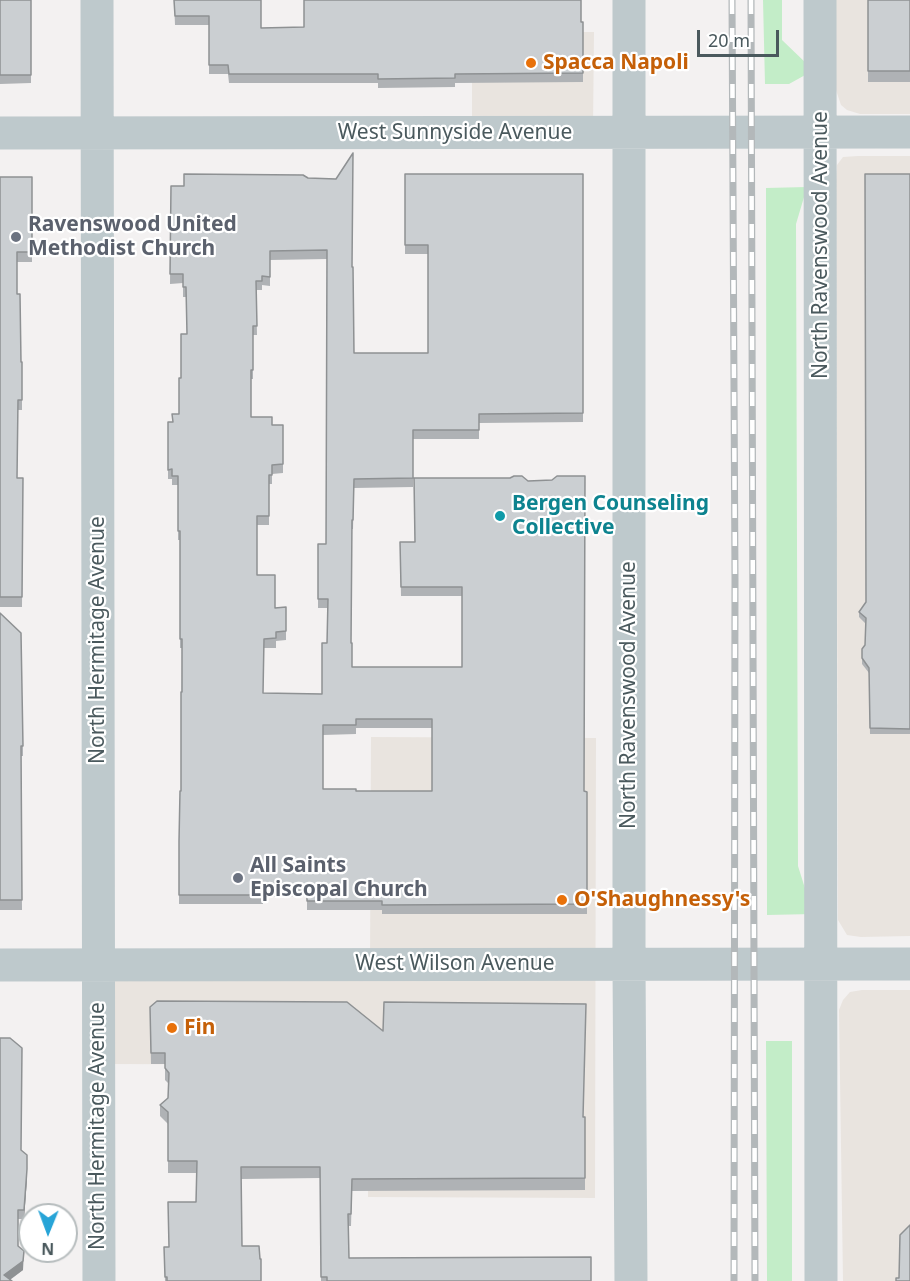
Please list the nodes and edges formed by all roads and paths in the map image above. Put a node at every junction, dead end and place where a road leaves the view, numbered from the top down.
1 (97, 0) edge
2 (629, 0) edge
3 (820, 0) edge
4 (630, 132) junction
5 (910, 132) edge
6 (0, 133) edge
7 (97, 133) junction
8 (820, 133) junction
9 (629, 964) junction
10 (821, 964) junction
11 (910, 964) edge
12 (0, 965) edge
13 (98, 965) junction
14 (99, 1281) edge
15 (631, 1281) edge
16 (821, 1281) edge

1 - 7 street, North Hermitage Avenue
2 - 4 street, North Ravenswood Avenue
3 - 8 street, North Ravenswood Avenue
4 - 7 street, West Sunnyside Avenue
4 - 8 street, West Sunnyside Avenue
4 - 9 street, North Ravenswood Avenue
5 - 8 street, West Sunnyside Avenue
6 - 7 street, West Sunnyside Avenue
7 - 13 street, North Hermitage Avenue
8 - 10 street, North Ravenswood Avenue
9 - 10 street, West Wilson Avenue
9 - 13 street, West Wilson Avenue
9 - 15 street, North Ravenswood Avenue
10 - 11 street, West Wilson Avenue
10 - 16 street, North Ravenswood Avenue
12 - 13 street, West Wilson Avenue
13 - 14 street, North Hermitage Avenue

